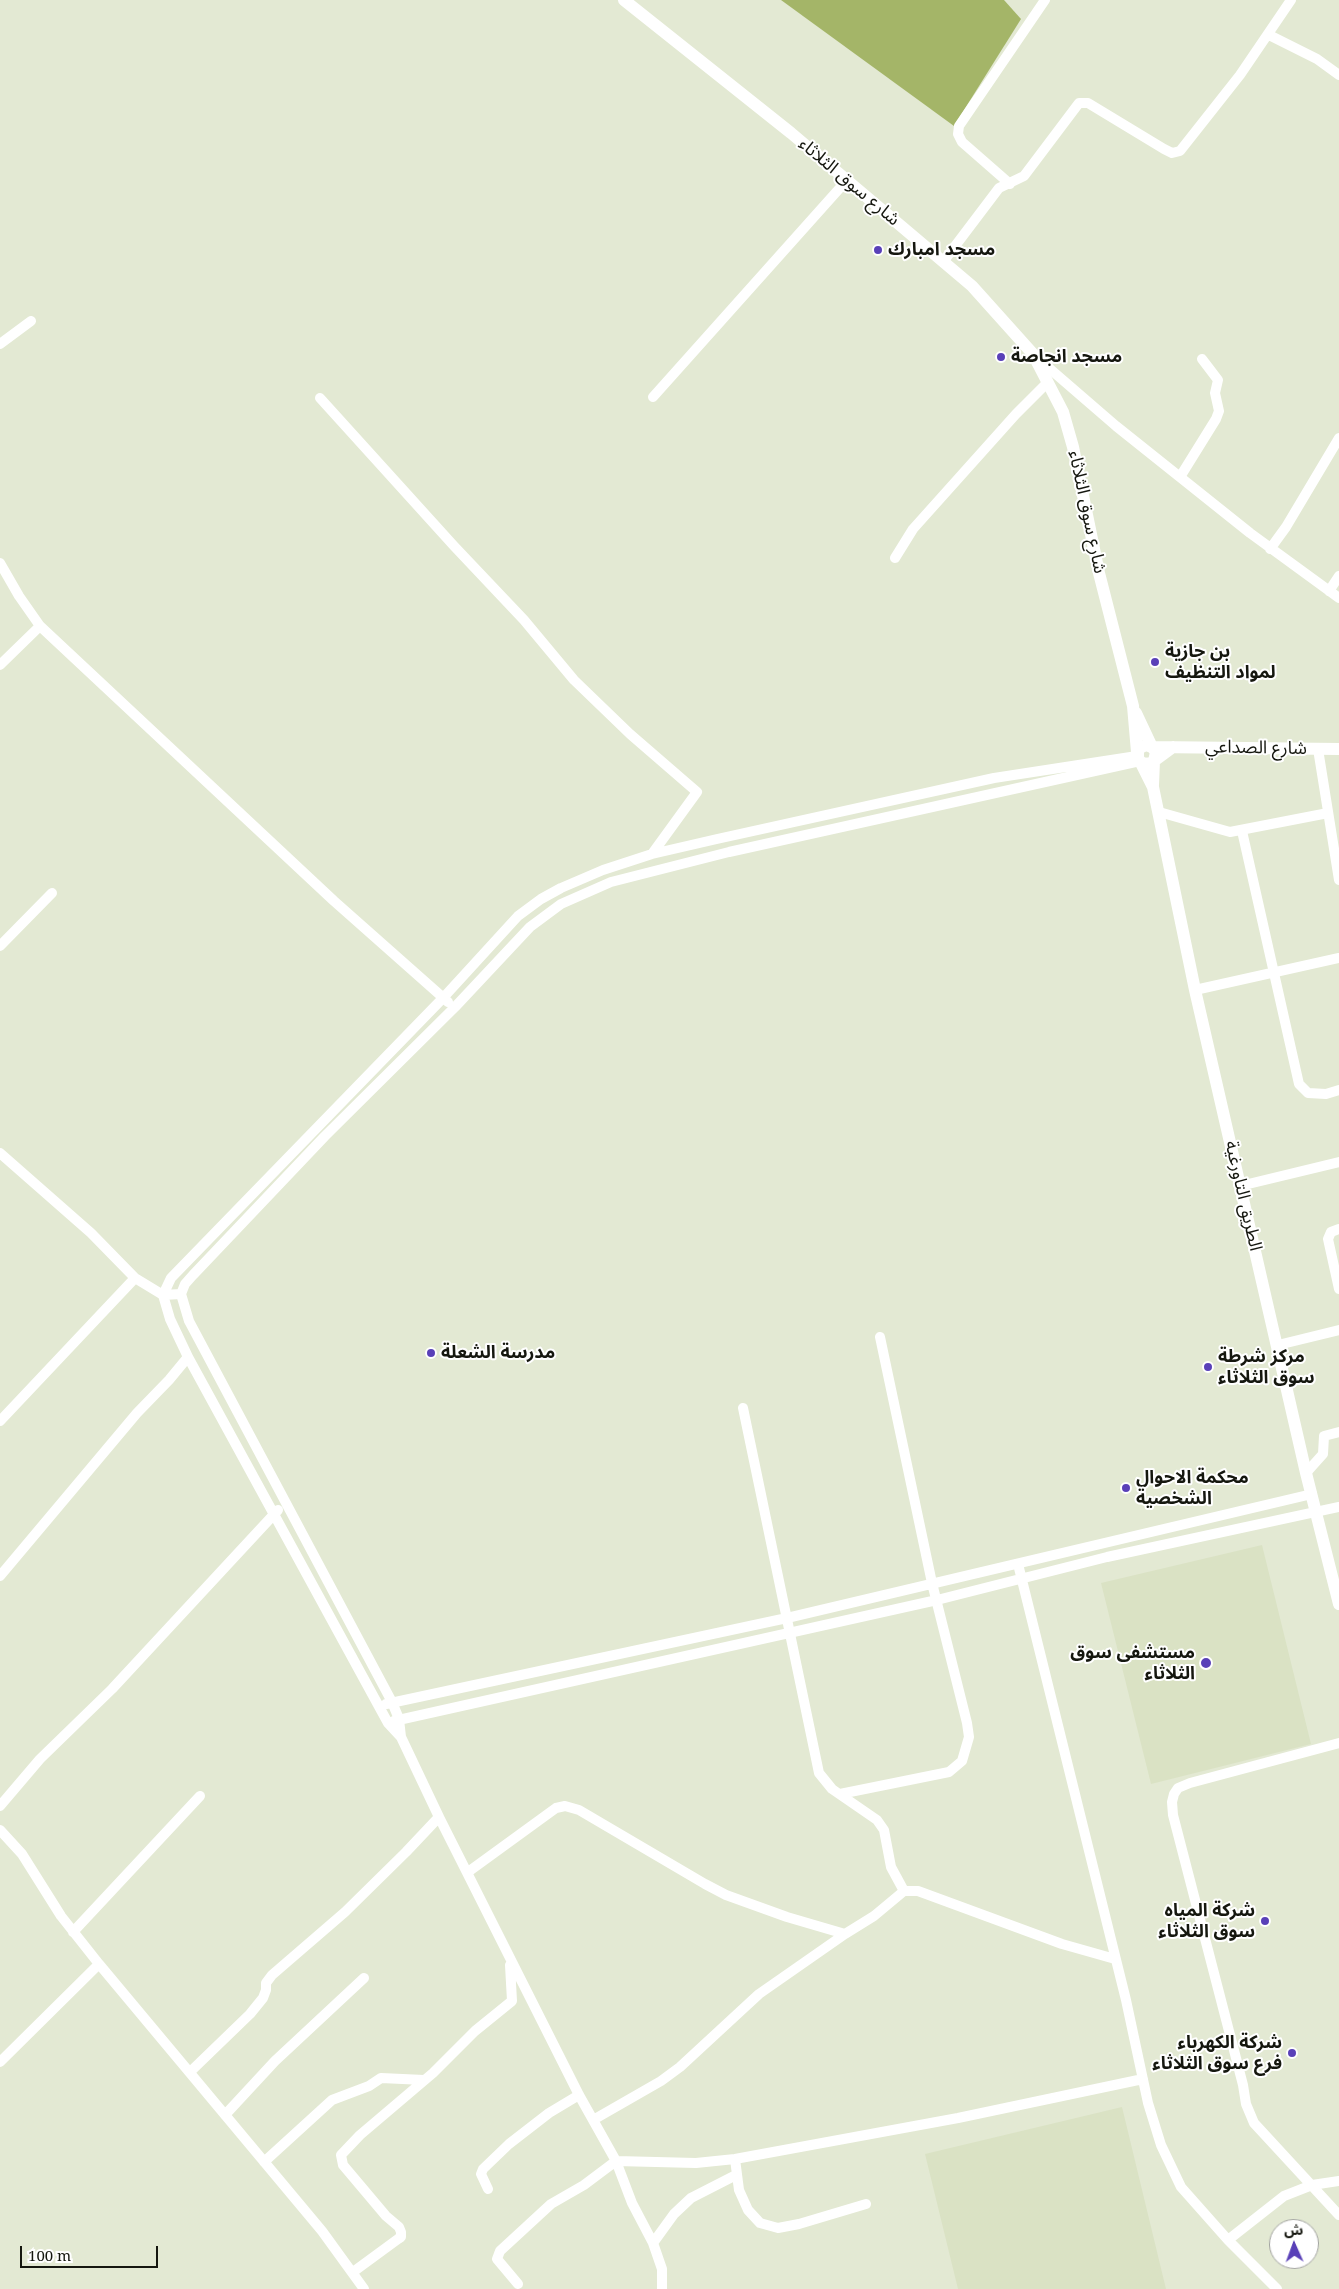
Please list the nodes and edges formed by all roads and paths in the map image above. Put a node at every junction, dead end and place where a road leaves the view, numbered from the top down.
1 (624, 0) edge
2 (1045, 0) edge
3 (1291, 0) edge
4 (1269, 35) junction
5 (1339, 75) edge
6 (847, 180) junction
7 (1010, 184) junction
8 (944, 262) junction
9 (31, 321) dead end
10 (0, 344) edge
11 (1033, 354) junction
12 (1202, 359) dead end
13 (1048, 382) junction
14 (653, 397) dead end
15 (320, 398) dead end
16 (1339, 438) edge
17 (1180, 477) junction
18 (1270, 549) junction
19 (895, 558) dead end
20 (0, 563) edge
21 (1339, 576) edge
22 (1329, 592) junction
23 (1339, 598) edge
24 (40, 626) junction
25 (0, 665) edge
26 (1133, 706) junction
27 (1152, 746) junction
28 (1173, 746) junction
29 (1318, 748) junction
30 (1339, 749) edge
31 (1138, 756) junction
32 (1154, 761) junction
33 (1153, 787) junction
34 (843, 810) junction
35 (1159, 812) junction
36 (1328, 813) junction
37 (848, 826) junction
38 (1242, 831) junction
39 (652, 854) junction
40 (1339, 880) edge
41 (52, 893) dead end
42 (0, 946) edge
43 (1339, 958) edge
44 (1275, 972) junction
45 (1195, 990) junction
46 (443, 998) junction
47 (455, 1007) junction
48 (1339, 1090) edge
49 (296, 1148) junction
50 (0, 1153) edge
51 (306, 1157) junction
52 (1339, 1162) edge
53 (1240, 1186) junction
54 (1339, 1228) edge
55 (135, 1278) junction
56 (1339, 1289) edge
57 (181, 1294) junction
58 (163, 1295) junction
59 (1339, 1330) edge
60 (880, 1337) dead end
61 (1278, 1344) junction
62 (188, 1357) junction
63 (743, 1408) dead end
64 (0, 1421) edge
65 (1339, 1432) edge
66 (1306, 1473) junction
67 (1312, 1494) junction
68 (285, 1504) junction
69 (1339, 1507) edge
70 (1316, 1512) junction
71 (274, 1513) junction
72 (1018, 1564) junction
73 (0, 1576) edge
74 (1022, 1579) junction
75 (932, 1583) junction
76 (936, 1600) junction
77 (1339, 1604) edge
78 (787, 1618) junction
79 (790, 1632) junction
80 (392, 1702) junction
81 (379, 1707) junction
82 (399, 1719) junction
83 (388, 1723) junction
84 (401, 1737) junction
85 (1339, 1743) edge
86 (840, 1794) junction
87 (200, 1796) dead end
88 (0, 1806) edge
89 (439, 1817) junction
90 (0, 1830) edge
91 (468, 1872) junction
92 (904, 1891) junction
93 (73, 1932) junction
94 (845, 1934) junction
95 (1115, 1959) junction
96 (510, 1960) junction
97 (99, 1964) junction
98 (364, 1978) dead end
99 (0, 2062) edge
100 (190, 2072) junction
101 (1143, 2079) junction
102 (424, 2080) junction
103 (579, 2094) junction
104 (225, 2115) junction
105 (593, 2120) junction
106 (735, 2159) junction
107 (616, 2161) junction
108 (264, 2162) junction
109 (736, 2175) junction
110 (1339, 2181) edge
111 (1312, 2186) junction
112 (488, 2189) dead end
113 (866, 2204) dead end
114 (1339, 2215) edge
115 (1228, 2240) junction
116 (653, 2243) junction
117 (353, 2272) junction
118 (518, 2284) dead end
119 (1270, 2287) edge
120 (364, 2289) edge
121 (662, 2289) edge

1 - 6 street, شارع سوق الثلاثاء
2 - 7 street
3 - 4 street
4 - 5 street
4 - 7 street
6 - 8 street, شارع سوق الثلاثاء
6 - 14 street
7 - 8 street
8 - 11 street, شارع سوق الثلاثاء
9 - 10 street
11 - 13 street, شارع سوق الثلاثاء
11 - 17 street
12 - 17 street
13 - 19 street
13 - 26 street, شارع سوق الثلاثاء
15 - 39 street
16 - 18 street
17 - 18 street
18 - 22 street
20 - 24 street
21 - 22 street
22 - 23 street
24 - 25 street
24 - 46 street
26 - 27 street
26 - 31 street
27 - 28 street, شارع الصداعي
27 - 31 street
27 - 32 street
28 - 29 street, شارع الصداعي
28 - 32 street
29 - 30 street, شارع الصداعي
29 - 36 street
31 - 32 street
31 - 33 street
31 - 34 street
31 - 37 street
32 - 33 street
33 - 35 street, الطريق التاورغية
34 - 37 street
34 - 39 street
35 - 38 street
35 - 45 street, الطريق التاورغية
36 - 38 street
36 - 40 street
37 - 47 street
38 - 44 street
39 - 46 street
41 - 42 street
43 - 44 street
44 - 45 street
44 - 48 street
45 - 53 street, الطريق التاورغية
46 - 47 street
46 - 49 street
47 - 51 street
49 - 51 street
49 - 58 street
50 - 55 street
51 - 57 street
52 - 53 street
53 - 61 street, الطريق التاورغية
54 - 56 street
55 - 58 street
55 - 64 street
57 - 58 street
57 - 68 street
58 - 62 street
59 - 61 street
60 - 75 street
61 - 66 street, الطريق التاورغية
62 - 71 street
62 - 73 street
63 - 78 street
65 - 66 street
66 - 67 street, الطريق التاورغية
67 - 70 street, الطريق التاورغية
67 - 72 street
68 - 71 street
68 - 80 street
69 - 70 street
70 - 74 street
70 - 77 street, الطريق التاورغية
71 - 81 street
71 - 88 street
72 - 74 street
72 - 75 street
74 - 76 street
74 - 95 street
75 - 76 street
75 - 78 street
76 - 79 street
76 - 86 street
78 - 79 street
78 - 80 street
79 - 82 street
79 - 86 street
80 - 81 street
80 - 82 street
81 - 83 street
82 - 83 street
82 - 84 street
83 - 84 street
84 - 89 street
85 - 111 street
86 - 92 street
87 - 93 street
89 - 91 street
89 - 100 street
90 - 93 street
91 - 94 street
91 - 96 street
92 - 94 street
92 - 95 street
93 - 97 street
94 - 105 street
95 - 101 street
96 - 102 street
96 - 103 street
97 - 99 street
97 - 100 street
98 - 104 street
100 - 104 street
101 - 106 street
101 - 115 street
102 - 108 street
102 - 117 street
103 - 105 street
103 - 112 street
104 - 108 street
105 - 107 street
106 - 107 street
106 - 109 street
107 - 116 street
107 - 118 street
108 - 117 street
109 - 113 street
109 - 116 street
110 - 111 street
111 - 114 street
111 - 115 street
115 - 119 street
116 - 121 street
117 - 120 street

